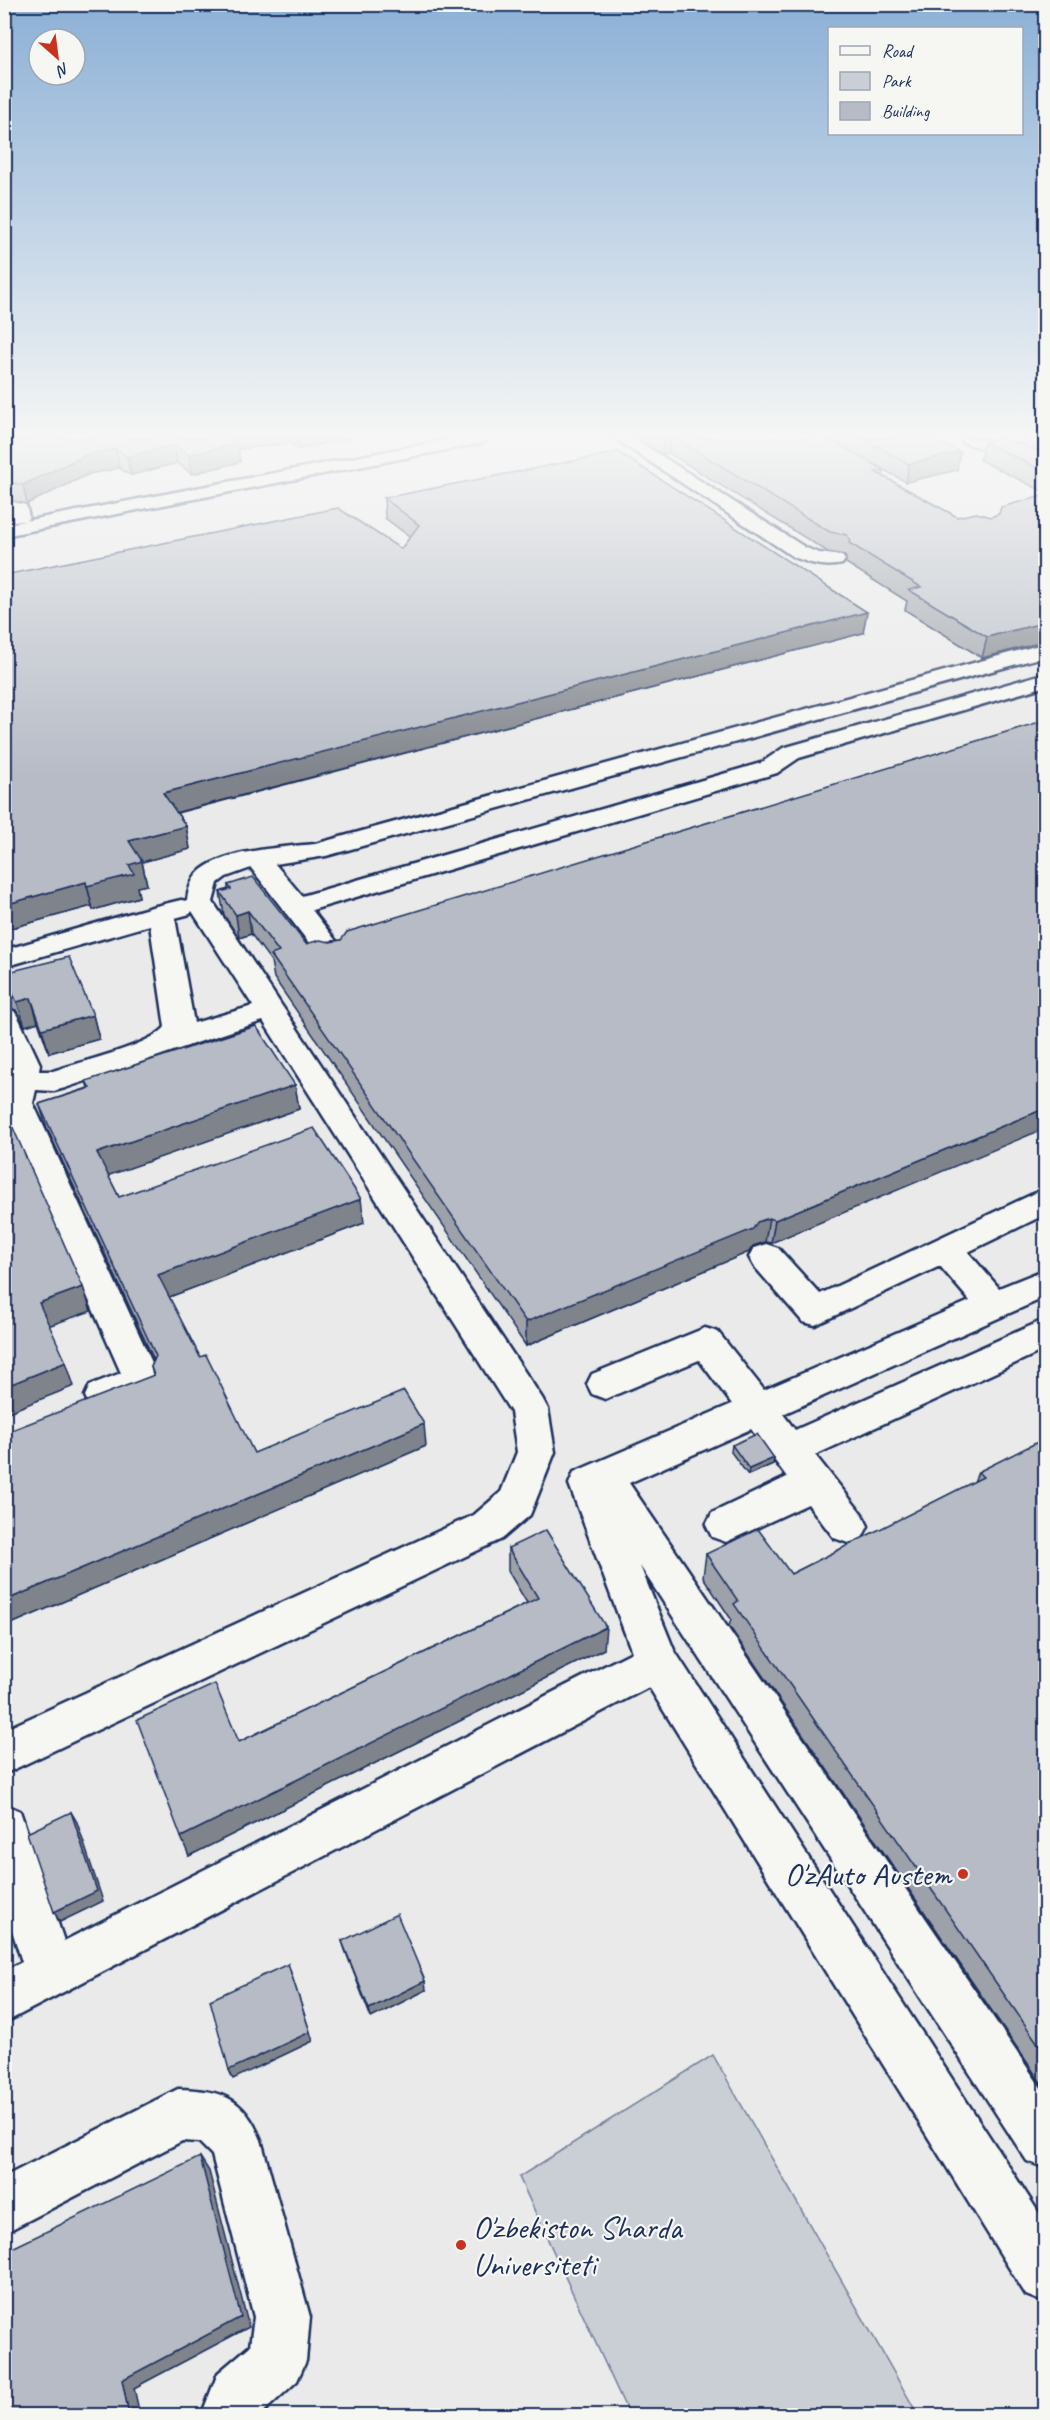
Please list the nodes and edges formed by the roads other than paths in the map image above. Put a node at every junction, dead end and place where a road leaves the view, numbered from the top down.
1 (799, 551) edge
2 (835, 561) dead end
3 (1046, 649) edge
4 (1009, 659) junction
5 (1044, 679) edge
6 (911, 686) junction
7 (944, 708) junction
8 (791, 719) junction
9 (824, 743) junction
10 (258, 860) junction
11 (200, 902) junction
12 (296, 906) junction
13 (161, 913) junction
14 (333, 955) edge
15 (4, 959) edge
16 (269, 1010) junction
17 (4, 1017) edge
18 (171, 1040) junction
19 (17, 1068) edge
20 (1046, 1200) edge
21 (945, 1249) junction
22 (766, 1257) dead end
23 (1046, 1281) edge
24 (994, 1305) junction
25 (1046, 1333) edge
26 (605, 1384) dead end
27 (79, 1406) edge
28 (757, 1409) junction
29 (788, 1450) junction
30 (604, 1478) junction
31 (814, 1482) junction
32 (726, 1525) dead end
33 (848, 1526) dead end
34 (657, 1661) junction
35 (4, 1753) edge
36 (4, 1827) edge
37 (50, 1974) junction
38 (4, 1998) edge
39 (1046, 2142) edge
40 (4, 2206) edge
41 (1046, 2275) edge
42 (230, 2415) edge

1 - 2 main road
3 - 4 main road
4 - 5 main road
4 - 6 main road
5 - 7 main road
6 - 7 main road
6 - 8 main road
7 - 9 main road
8 - 9 main road
8 - 10 main road
9 - 12 main road
10 - 11 main road
10 - 12 main road
11 - 13 main road
11 - 16 main road
12 - 14 main road
13 - 15 main road
13 - 18 main road
16 - 18 main road
16 - 35 main road
17 - 19 main road
18 - 19 main road
19 - 27 main road
20 - 21 main road
21 - 22 main road
21 - 24 main road
23 - 24 main road
24 - 28 main road
25 - 29 main road
26 - 28 main road
28 - 29 main road
28 - 30 main road
29 - 31 main road
30 - 34 main road
30 - 39 main road
31 - 32 main road
31 - 33 main road
34 - 37 main road
34 - 41 main road
36 - 37 main road
37 - 38 main road
40 - 42 main road

